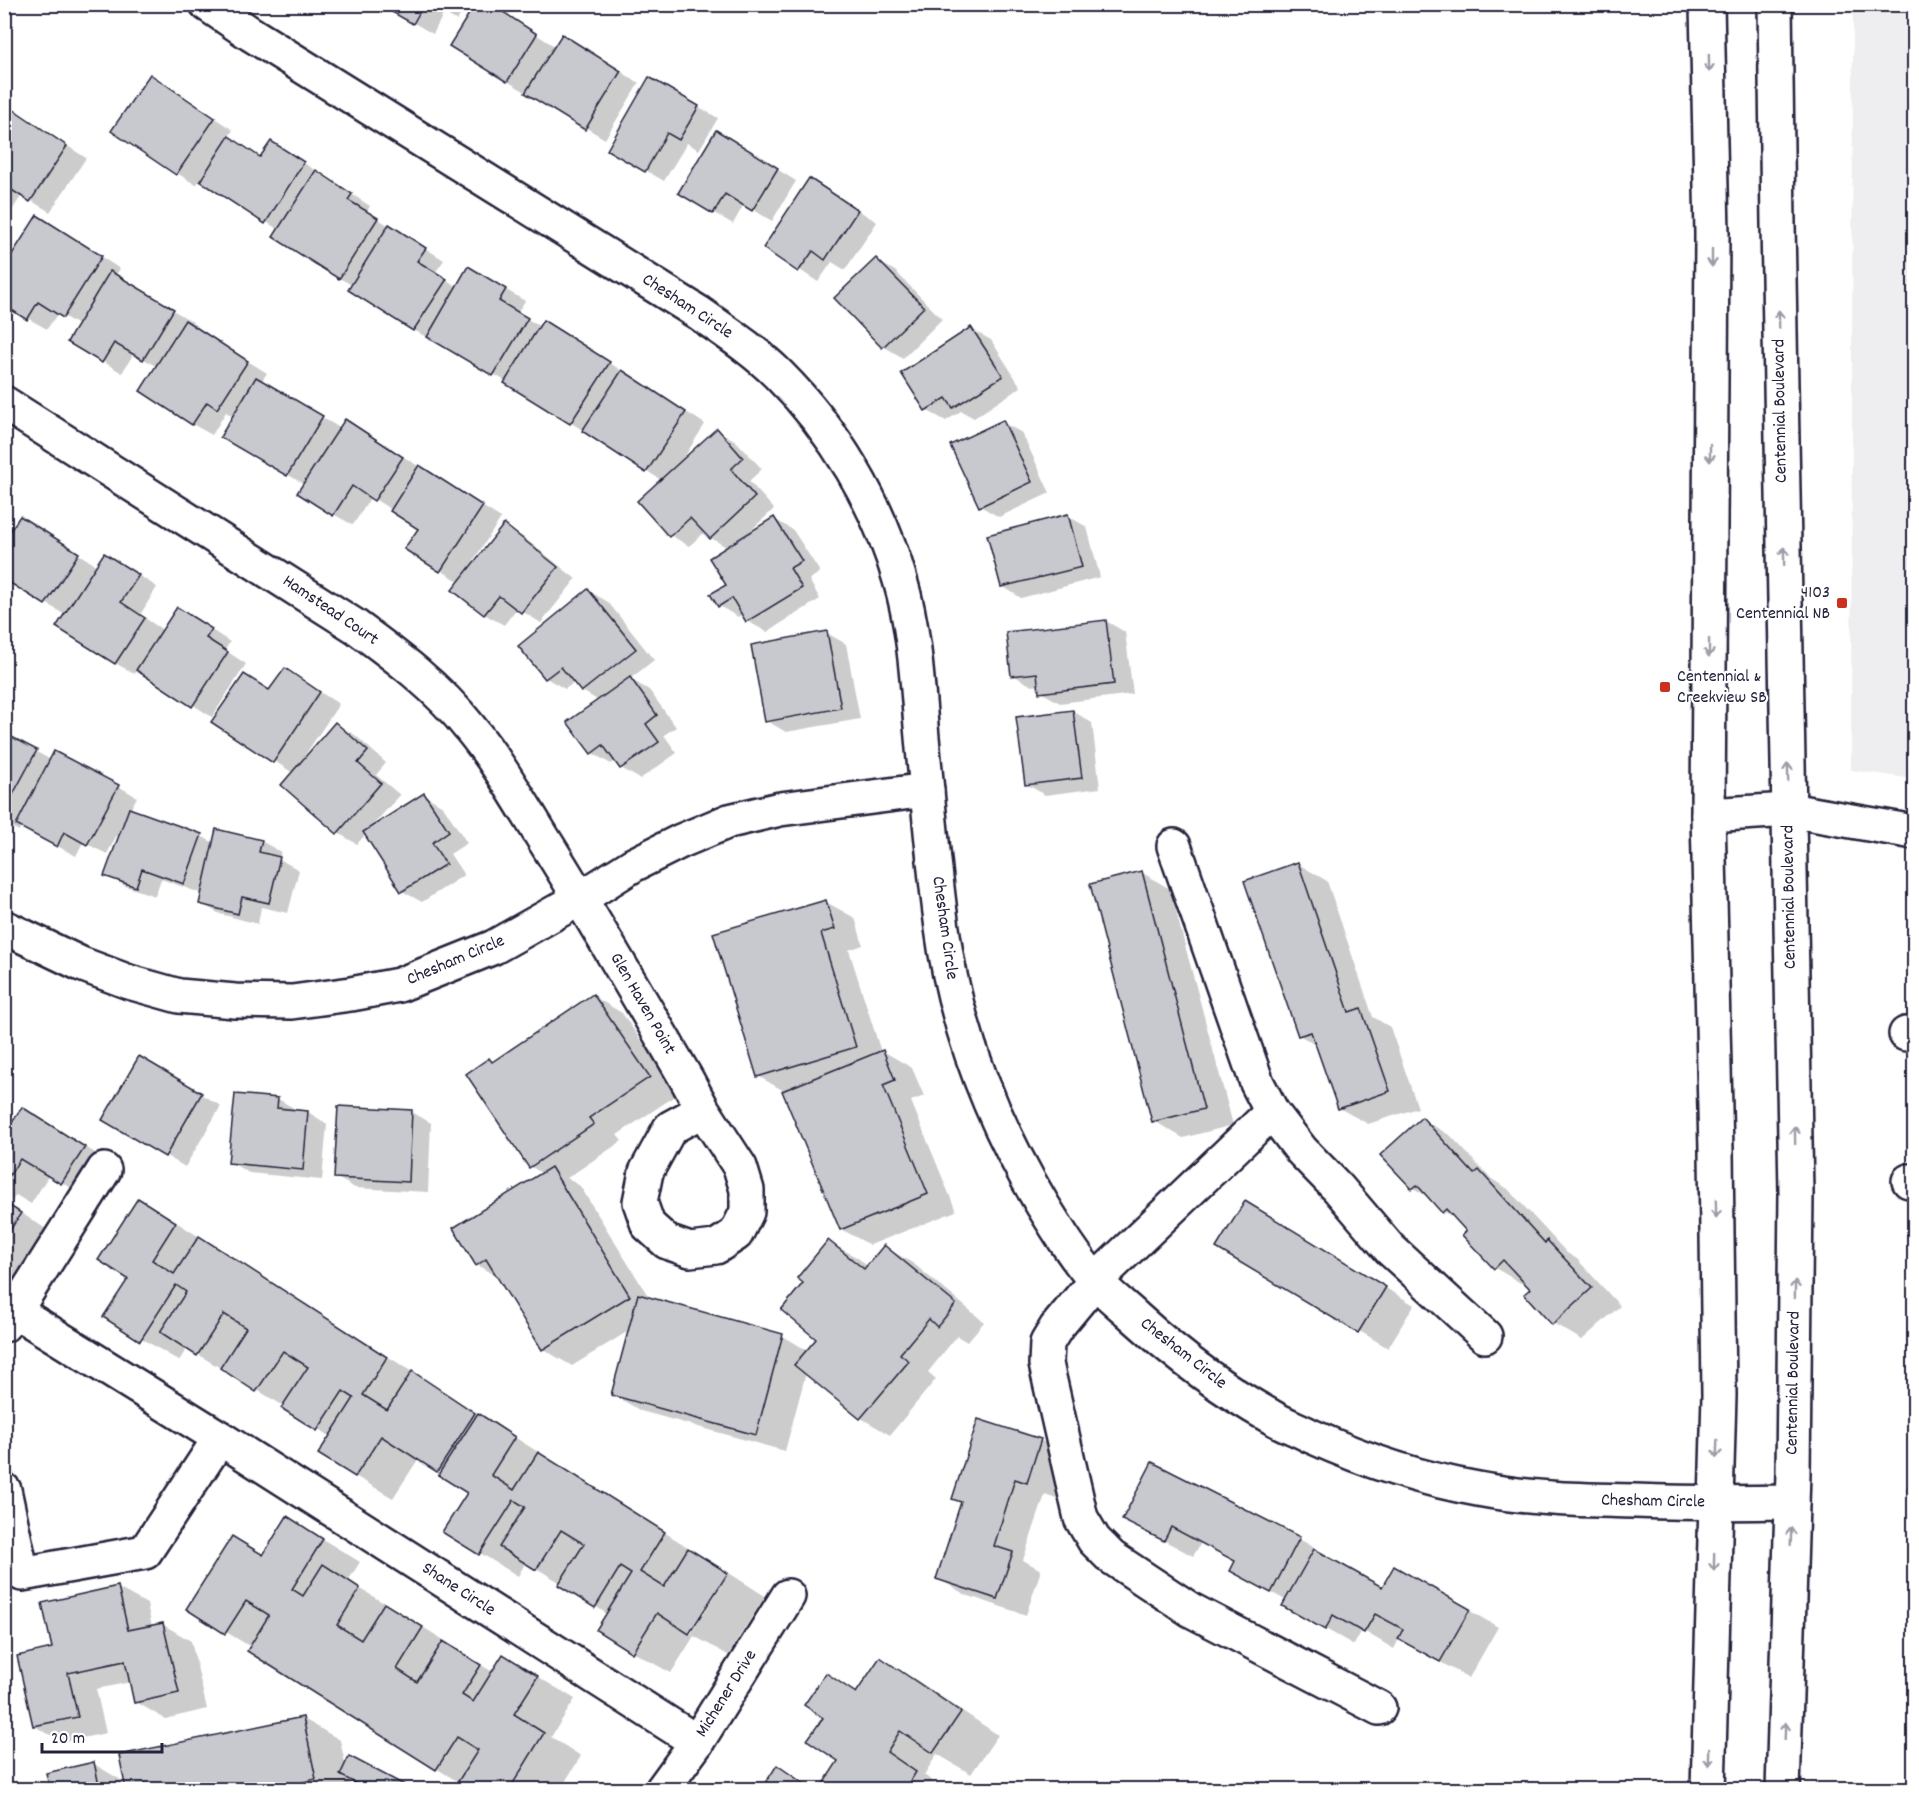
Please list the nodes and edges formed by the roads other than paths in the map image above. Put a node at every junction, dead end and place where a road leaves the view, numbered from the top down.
1 (207, 4) edge
2 (1707, 4) edge
3 (1776, 4) edge
4 (4, 403) edge
5 (927, 790) junction
6 (1789, 810) junction
7 (1708, 815) junction
8 (1914, 832) edge
9 (1174, 846) dead end
10 (581, 898) junction
11 (4, 927) edge
12 (703, 1110) dead end
13 (1272, 1113) junction
14 (104, 1170) dead end
15 (1095, 1281) junction
16 (10, 1318) edge
17 (1485, 1336) dead end
18 (220, 1438) junction
19 (1792, 1488) junction
20 (4, 1490) edge
21 (1716, 1503) junction
22 (788, 1596) dead end
23 (1379, 1708) dead end
24 (697, 1742) junction
25 (662, 1790) edge
26 (1708, 1790) edge
27 (1783, 1790) edge

1 - 5 street, Chesham Circle
2 -> 7 street
6 -> 3 street, Centennial Boulevard
4 - 10 street, Hamstead Court
5 - 10 street, Chesham Circle
5 - 15 street, Chesham Circle
6 - 7 street
6 - 8 street
19 -> 6 street, Centennial Boulevard
7 -> 21 street
9 - 13 street
10 - 11 street, Chesham Circle
10 - 12 street, Glen Haven Point
13 - 15 street
13 - 17 street
14 - 16 street
15 - 21 street, Chesham Circle
15 - 23 street
16 - 18 street, Shane Circle
18 - 20 street
18 - 24 street, Shane Circle
19 - 21 street, Chesham Circle
27 -> 19 street, Centennial Boulevard
21 -> 26 street
22 - 24 street, Michener Drive
24 - 25 street, Michener Drive

